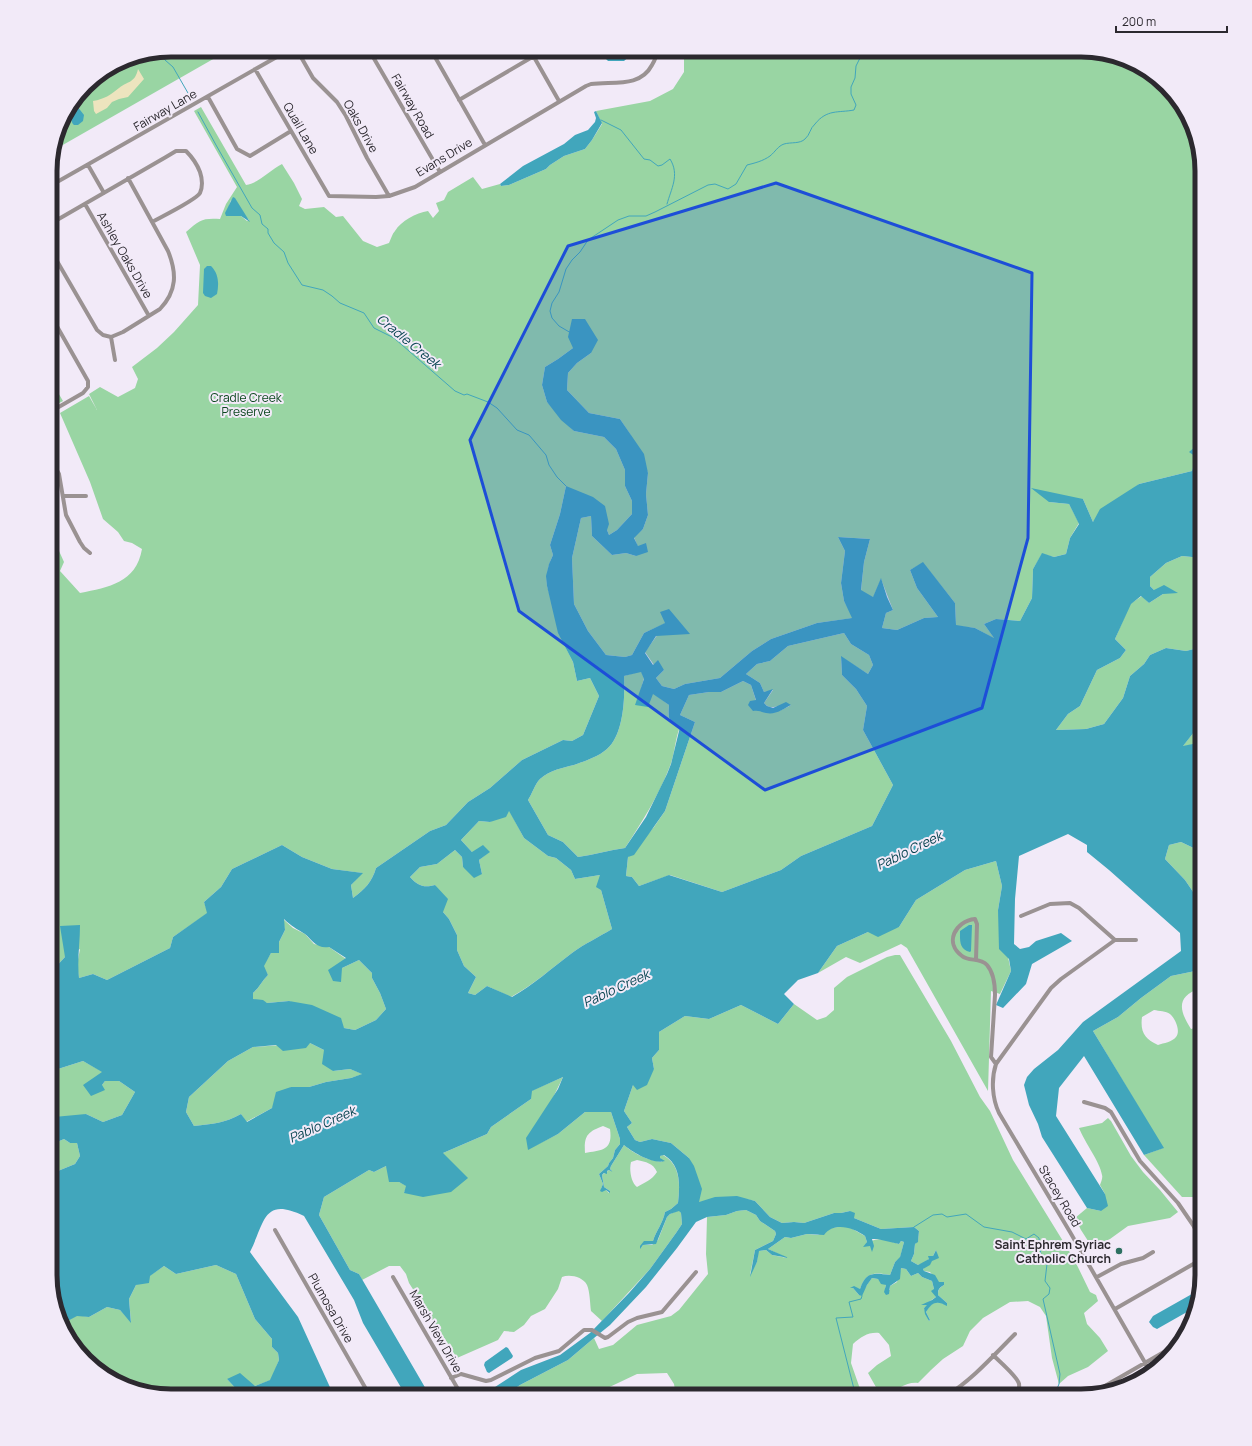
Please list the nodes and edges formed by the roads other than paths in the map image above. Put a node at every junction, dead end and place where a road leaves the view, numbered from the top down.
1 (276, 57) edge
2 (300, 57) edge
3 (373, 57) edge
4 (436, 57) edge
5 (532, 57) edge
6 (535, 57) edge
7 (656, 57) edge
8 (255, 69) junction
9 (208, 97) junction
10 (459, 100) junction
11 (559, 101) junction
12 (291, 131) junction
13 (484, 145) junction
14 (88, 165) junction
15 (440, 172) junction
16 (128, 178) junction
17 (57, 182) edge
18 (104, 193) junction
19 (329, 196) joint
20 (389, 196) junction
21 (85, 204) junction
22 (57, 220) edge
23 (152, 222) junction
24 (57, 260) edge
25 (149, 316) junction
26 (57, 326) edge
27 (111, 337) junction
28 (114, 360) dead end
29 (57, 408) edge
30 (57, 470) edge
31 (63, 496) junction
32 (86, 496) dead end
33 (90, 553) dead end
34 (1021, 916) dead end
35 (1115, 940) junction
36 (1136, 940) dead end
37 (976, 960) junction
38 (996, 1064) junction
39 (1084, 1102) dead end
40 (1195, 1229) edge
41 (275, 1230) dead end
42 (1153, 1252) dead end
43 (1195, 1263) edge
44 (696, 1272) dead end
45 (393, 1277) dead end
46 (1097, 1277) junction
47 (1115, 1309) junction
48 (1015, 1334) dead end
49 (1165, 1352) edge
50 (993, 1355) junction
51 (1146, 1363) junction
52 (1148, 1366) edge
53 (452, 1378) junction
54 (1104, 1387) edge
55 (366, 1389) edge
56 (458, 1389) edge
57 (957, 1389) edge
58 (1018, 1389) edge

1 - 8 street, Fairway Lane
2 - 20 street, Oaks Drive
3 - 15 street, Fairway Road
4 - 10 street
5 - 10 street
6 - 11 street
7 - 11 street, Evans Drive
8 - 9 street, Fairway Lane
8 - 12 street, Quail Lane
9 - 12 street
9 - 14 street, Fairway Lane
10 - 13 street
11 - 13 street, Evans Drive
12 - 19 street, Quail Lane
13 - 15 street, Evans Drive
14 - 17 street, Fairway Lane
14 - 18 street
15 - 20 street, Evans Drive
16 - 18 street
16 - 23 street
16 - 23 street
18 - 21 street
19 - 20 street, Evans Drive
21 - 22 street
21 - 25 street, Ashley Oaks Drive
23 - 25 street
24 - 27 street
25 - 27 street
26 - 29 street
27 - 28 street
30 - 31 street
31 - 32 street
31 - 33 street
34 - 35 street
35 - 36 street
35 - 38 street
37 - 37 street
37 - 38 street
38 - 46 street, Stacey Road
39 - 40 street
41 - 55 street, Plumosa Drive
42 - 46 street
43 - 47 street
44 - 53 street
45 - 53 street, Marsh View Drive
46 - 47 street, Stacey Road
47 - 51 street, Stacey Road
48 - 50 street
49 - 51 street
50 - 57 street
50 - 58 street
51 - 52 street, Stacey Road
51 - 54 street
53 - 56 street, Marsh View Drive

